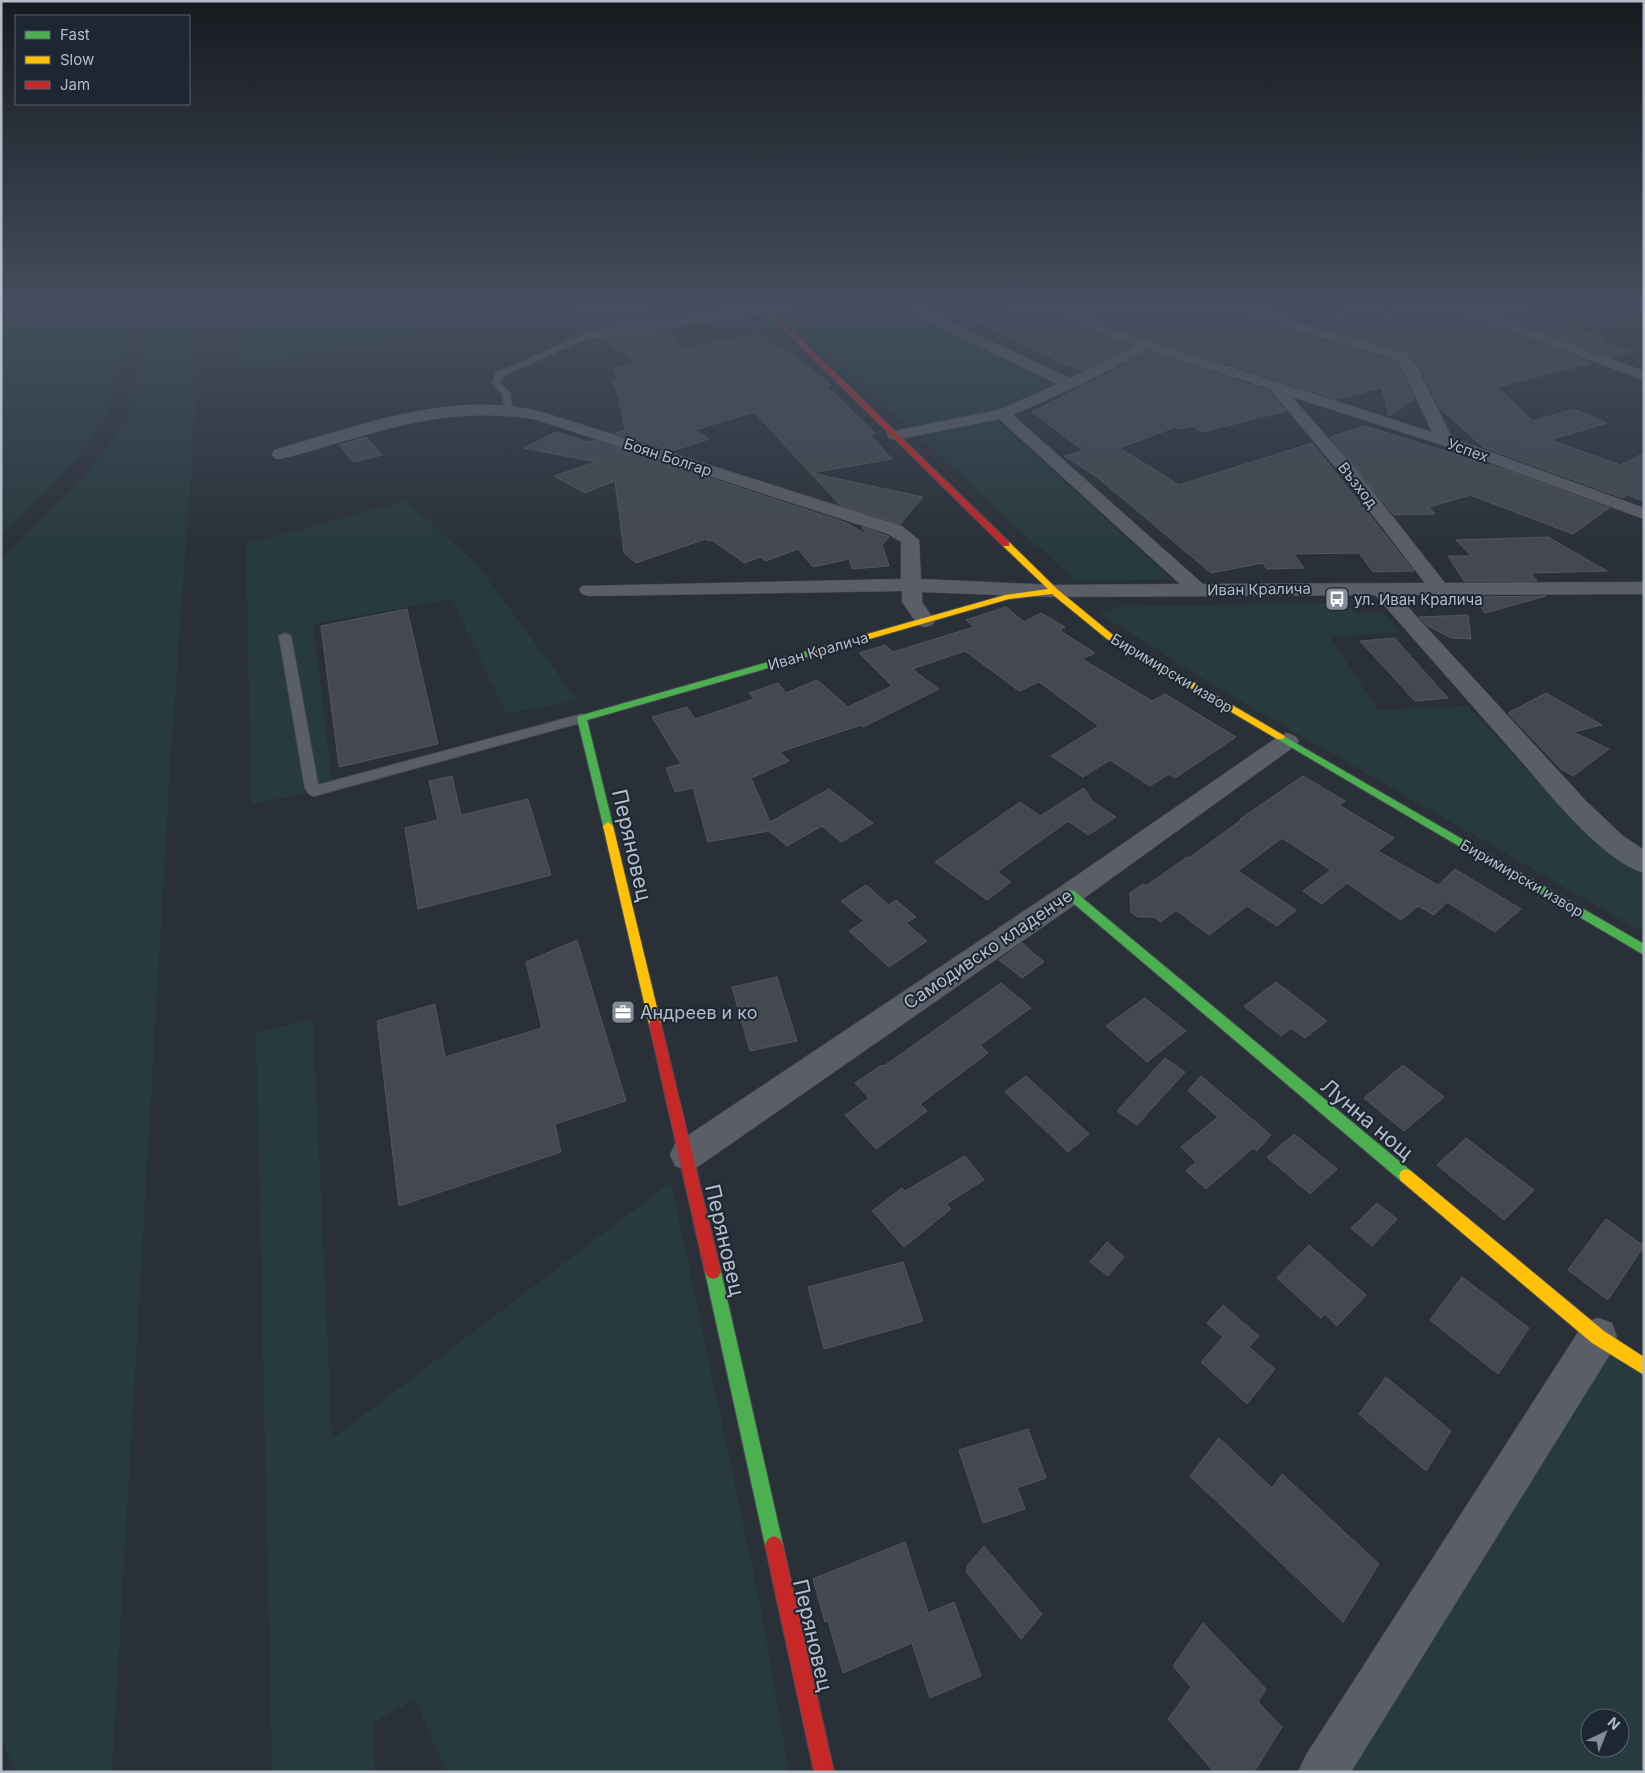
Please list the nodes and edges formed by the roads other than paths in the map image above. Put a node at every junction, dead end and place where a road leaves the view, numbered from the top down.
1 (503, 390) edge
2 (849, 390) edge
3 (1057, 390) edge
4 (1278, 390) edge
5 (1287, 390) edge
6 (1421, 390) edge
7 (508, 408) junction
8 (1002, 414) junction
9 (895, 435) junction
10 (1445, 441) junction
11 (280, 454) dead end
12 (1644, 514) edge
13 (910, 585) junction
14 (1378, 588) junction
15 (1438, 588) junction
16 (1635, 588) edge
17 (589, 590) dead end
18 (1198, 590) junction
19 (1054, 591) junction
20 (1644, 600) edge
21 (925, 621) junction
22 (285, 636) dead end
23 (582, 718) junction
24 (1287, 741) junction
25 (1644, 864) edge
26 (1070, 894) junction
27 (1644, 950) edge
28 (687, 1155) junction
29 (1598, 1337) junction
30 (1644, 1367) edge
31 (824, 1772) edge
32 (1323, 1772) edge

1 - 7 lane
2 - 9 street, Биримирски извор
3 - 8 street
4 - 15 street, Възход
5 - 10 street, Успех
6 - 10 street
7 - 11 street, Боян Болгар
7 - 13 street, Боян Болгар
8 - 9 street
8 - 18 street
9 - 19 street, Биримирски извор
10 - 12 street, Успех
13 - 17 street, Иван Кралича
13 - 19 street, Иван Кралича
13 - 21 street, Боян Болгар
14 - 15 street, Иван Кралича
14 - 18 street, Иван Кралича
14 - 25 street
15 - 16 street, Иван Кралича
16 - 20 street
18 - 19 street, Иван Кралича
19 - 21 street, Иван Кралича
19 - 24 street, Биримирски извор
21 - 23 street, Иван Кралича
22 - 23 lane
23 - 28 street, Перяновец
24 - 26 street, Самодивско кладенче
24 - 27 street, Биримирски извор
26 - 28 street, Самодивско кладенче
26 - 29 street, Лунна нощ
28 - 31 street, Перяновец
29 - 30 street, Лунна нощ
29 - 32 street

